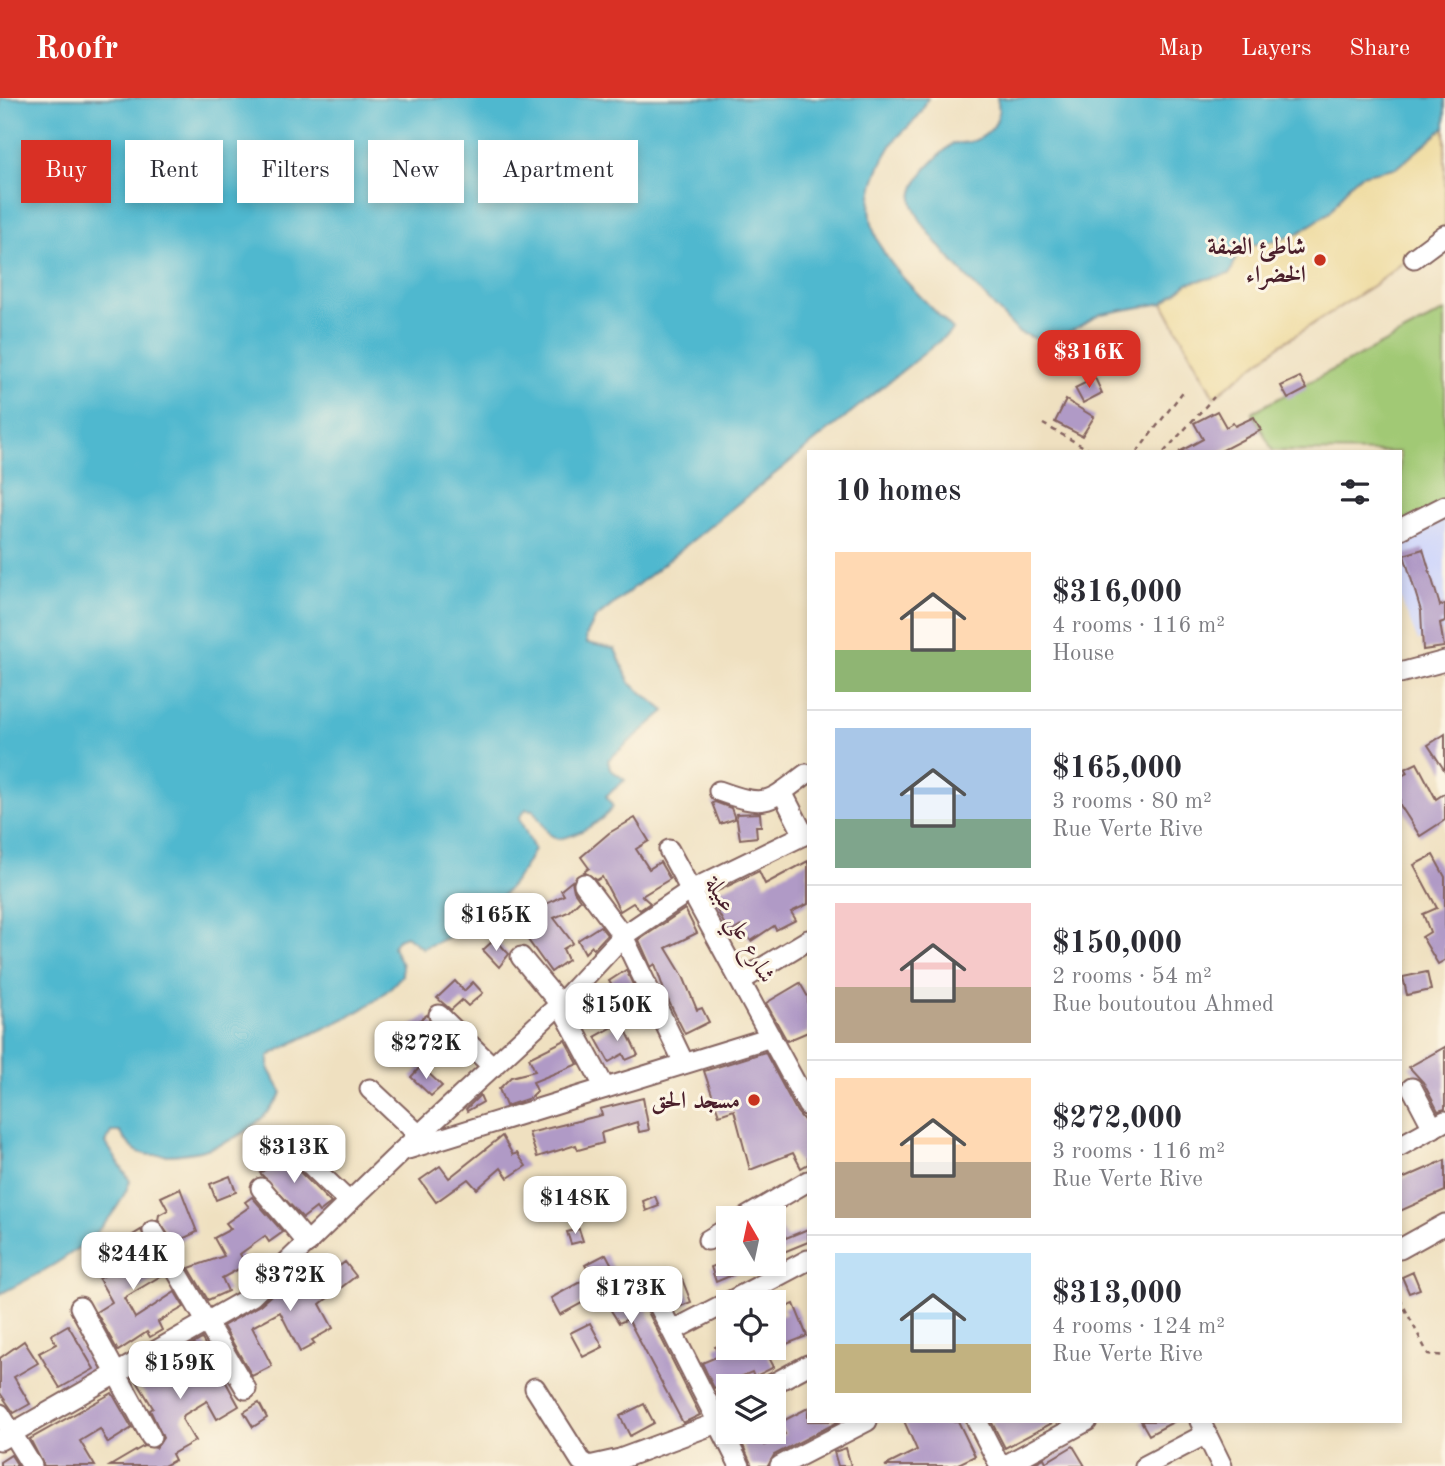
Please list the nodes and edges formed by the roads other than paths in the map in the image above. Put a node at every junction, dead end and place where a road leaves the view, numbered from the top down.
1 (1445, 235) edge
2 (1414, 258) dead end
3 (1445, 506) edge
4 (1402, 528) edge
5 (1445, 661) edge
6 (1402, 672) edge
7 (806, 774) dead end
8 (719, 791) dead end
9 (782, 792) junction
10 (806, 834) edge
11 (669, 850) dead end
12 (584, 884) dead end
13 (691, 890) junction
14 (624, 936) junction
15 (807, 941) edge
16 (522, 957) dead end
17 (742, 979) junction
18 (560, 1004) junction
19 (439, 1015) dead end
20 (771, 1037) junction
21 (684, 1063) junction
22 (493, 1067) junction
23 (605, 1088) junction
24 (1412, 1088) dead end
25 (370, 1089) dead end
26 (807, 1104) edge
27 (1439, 1125) edge
28 (419, 1135) junction
29 (1402, 1145) edge
30 (402, 1150) junction
31 (300, 1155) dead end
32 (807, 1182) edge
33 (261, 1188) dead end
34 (349, 1202) junction
35 (765, 1206) edge
36 (1445, 1224) edge
37 (153, 1231) dead end
38 (716, 1235) edge
39 (708, 1240) dead end
40 (308, 1242) junction
41 (1402, 1248) edge
42 (807, 1262) edge
43 (646, 1280) dead end
44 (751, 1290) edge
45 (80, 1307) dead end
46 (716, 1308) edge
47 (207, 1321) junction
48 (673, 1331) junction
49 (807, 1367) edge
50 (117, 1375) junction
51 (786, 1377) edge
52 (536, 1388) dead end
53 (246, 1390) dead end
54 (716, 1405) edge
55 (0, 1414) edge
56 (716, 1416) edge
57 (863, 1423) edge
58 (978, 1423) edge
59 (1083, 1423) edge
60 (1203, 1427) edge
61 (6, 1435) edge
62 (151, 1437) dead end
63 (732, 1444) edge
64 (32, 1466) edge
65 (589, 1466) edge
66 (740, 1466) edge
67 (780, 1466) edge
68 (1002, 1466) edge
69 (1145, 1466) edge
70 (1222, 1466) edge

1 - 2 street
3 - 4 street
5 - 6 street
7 - 9 street
8 - 9 street
9 - 10 street
10 - 13 street
11 - 13 street, شارع علي عبيلة
12 - 14 street
13 - 14 street
13 - 17 street, شارع علي عبيلة
14 - 18 street
14 - 21 street
15 - 17 street
16 - 18 street
17 - 20 street, شارع علي عبيلة
18 - 22 street
18 - 23 street
19 - 22 street
20 - 21 street
20 - 26 street, شارع علي عبيلة
21 - 23 street
22 - 28 street
23 - 30 street
24 - 27 street
25 - 28 street
27 - 29 street
28 - 30 street
30 - 34 street
31 - 34 street
32 - 35 street
33 - 40 street
34 - 40 street
36 - 41 street
37 - 47 street
38 - 39 street
40 - 47 street
42 - 44 street
43 - 48 street
45 - 50 street
46 - 48 street
47 - 50 street
47 - 53 street
48 - 54 street
49 - 51 street
50 - 61 street
50 - 62 street
52 - 65 street
55 - 61 street
56 - 65 street
57 - 67 street
58 - 68 street
59 - 68 street
60 - 69 street
60 - 70 street
61 - 64 street
63 - 66 street

